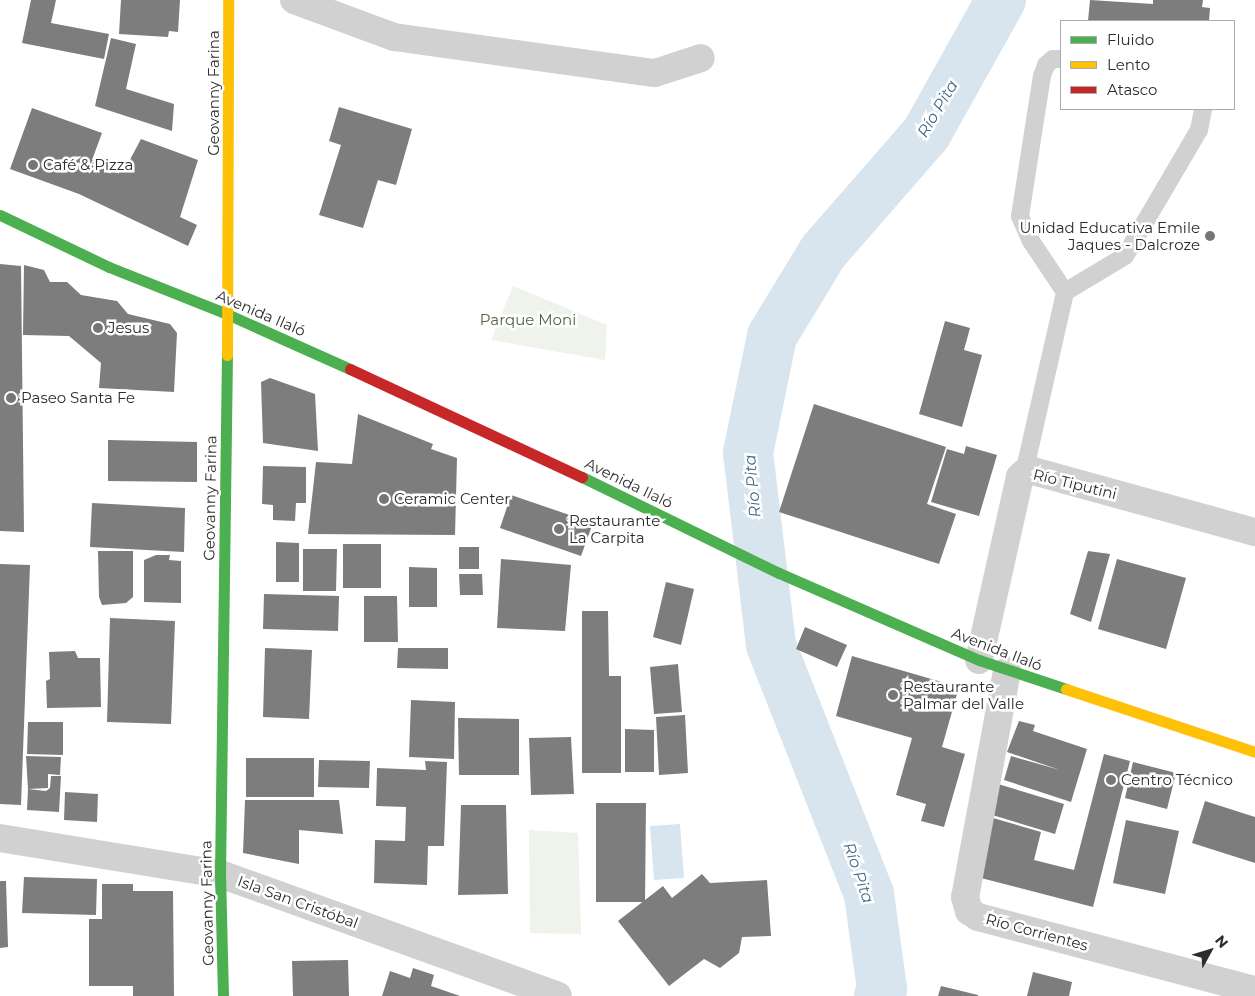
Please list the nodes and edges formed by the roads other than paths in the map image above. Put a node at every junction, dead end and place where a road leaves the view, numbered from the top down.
1 (228, 0) edge
2 (294, 0) edge
3 (701, 58) dead end
4 (1060, 59) edge
5 (1203, 110) edge
6 (0, 215) edge
7 (1065, 292) junction
8 (227, 314) junction
9 (1024, 473) junction
10 (1255, 532) edge
11 (980, 660) junction
12 (1007, 671) junction
13 (1255, 752) edge
14 (0, 838) edge
15 (220, 874) junction
16 (1255, 990) edge
17 (223, 996) edge
18 (558, 996) edge

1 - 8 main road, Geovanny Farina
2 - 3 street
4 - 7 lane
5 - 7 lane
6 - 8 main road, Avenida Ilaló
7 - 9 lane
8 - 11 main road, Avenida Ilaló
8 - 15 main road, Geovanny Farina
9 - 10 street, Río Tiputini
9 - 11 street, Río Tiputini
11 - 12 main road, Avenida Ilaló
12 - 13 main road, Avenida Ilaló
12 - 16 street, Río Corrientes
14 - 15 street, Isla San Cristóbal
15 - 17 main road, Geovanny Farina
15 - 18 street, Isla San Cristóbal

